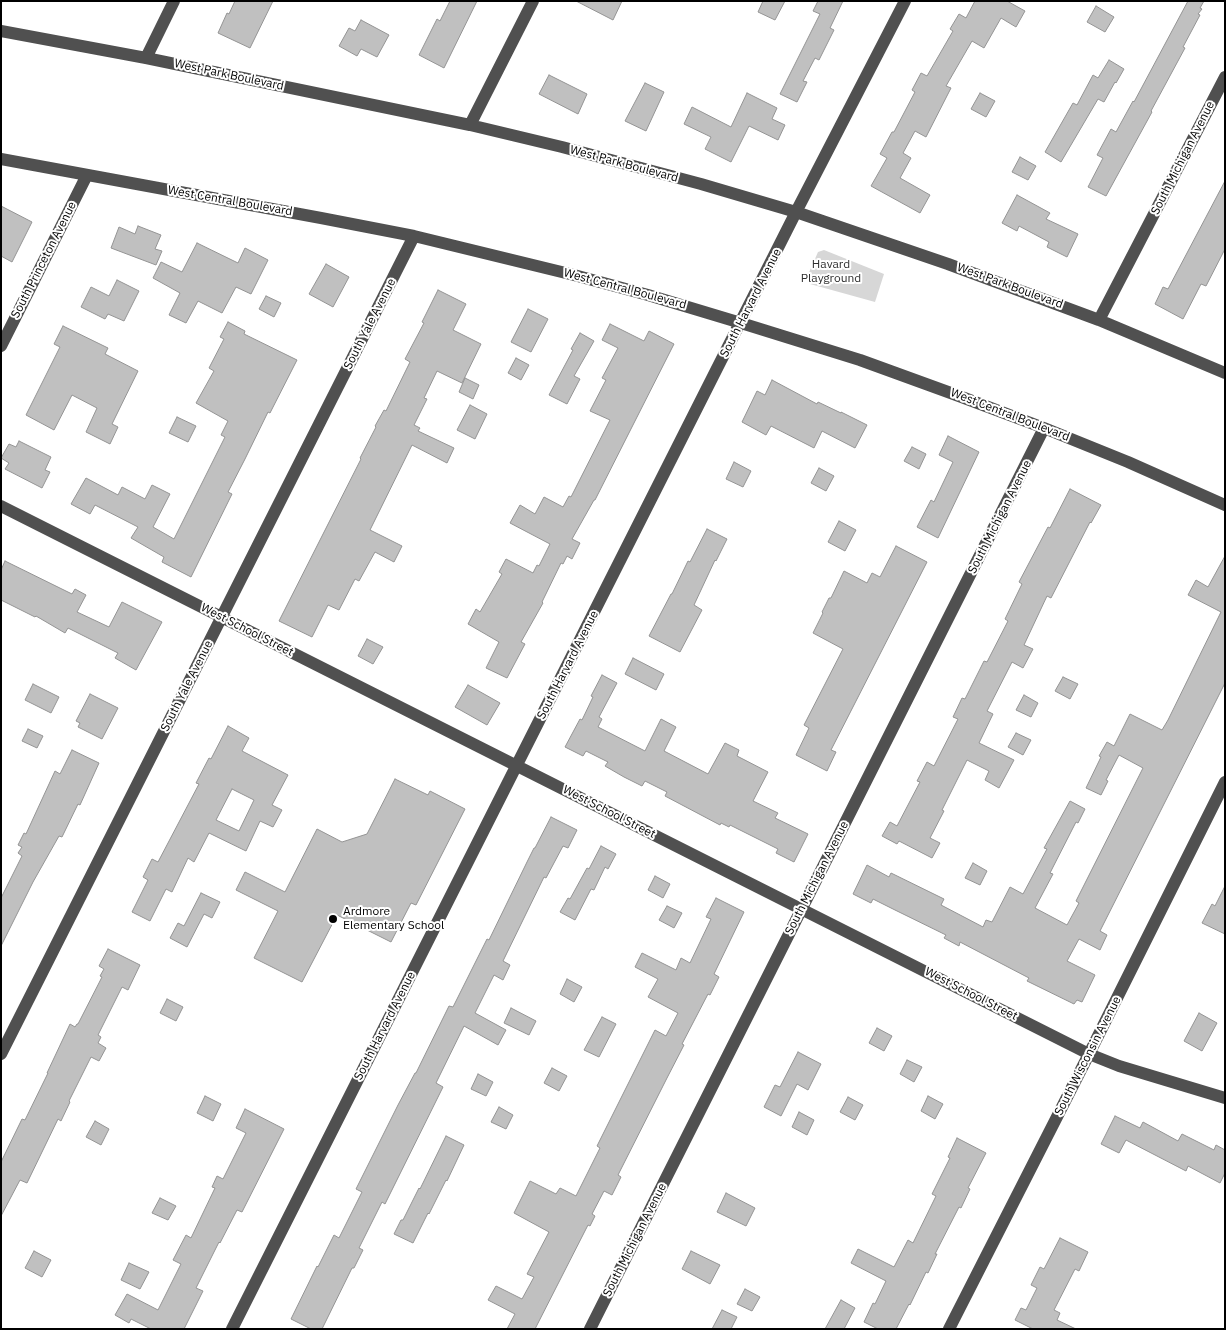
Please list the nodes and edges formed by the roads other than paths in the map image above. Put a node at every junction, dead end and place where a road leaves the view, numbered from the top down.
1 (174, 1) edge
2 (533, 1) edge
3 (905, 1) edge
4 (1, 31) edge
5 (146, 58) junction
6 (1225, 77) edge
7 (470, 125) junction
8 (1, 159) edge
9 (88, 175) junction
10 (796, 212) junction
11 (414, 236) junction
12 (1099, 320) junction
13 (741, 322) junction
14 (1, 346) edge
15 (1225, 373) edge
16 (1044, 428) junction
17 (1225, 505) edge
18 (1, 506) edge
19 (222, 617) junction
20 (517, 765) junction
21 (1225, 782) edge
22 (802, 909) junction
23 (1, 1054) edge
24 (1089, 1054) junction
25 (1225, 1098) edge
26 (232, 1329) edge
27 (590, 1329) edge
28 (949, 1329) edge

1 - 5 street
2 - 7 street
3 - 10 street, South Harvard Avenue
4 - 5 street, West Park Boulevard
5 - 7 street, West Park Boulevard
6 - 12 street, South Michigan Avenue
7 - 10 street, West Park Boulevard
8 - 9 street, West Central Boulevard
9 - 11 street, West Central Boulevard
9 - 14 street, South Princeton Avenue
10 - 12 street, West Park Boulevard
10 - 13 street, South Harvard Avenue
11 - 13 street, West Central Boulevard
11 - 19 street, South Yale Avenue
12 - 15 street, West Park Boulevard
13 - 16 street, West Central Boulevard
13 - 20 street, South Harvard Avenue
16 - 17 street, West Central Boulevard
16 - 22 street, South Michigan Avenue
18 - 19 street, West School Street
19 - 20 street, West School Street
19 - 23 street, South Yale Avenue
20 - 22 street, West School Street
20 - 26 street, South Harvard Avenue
21 - 24 street, South Wisconsin Avenue
22 - 24 street, West School Street
22 - 27 street, South Michigan Avenue
24 - 25 street, West School Street
24 - 28 street, South Wisconsin Avenue

